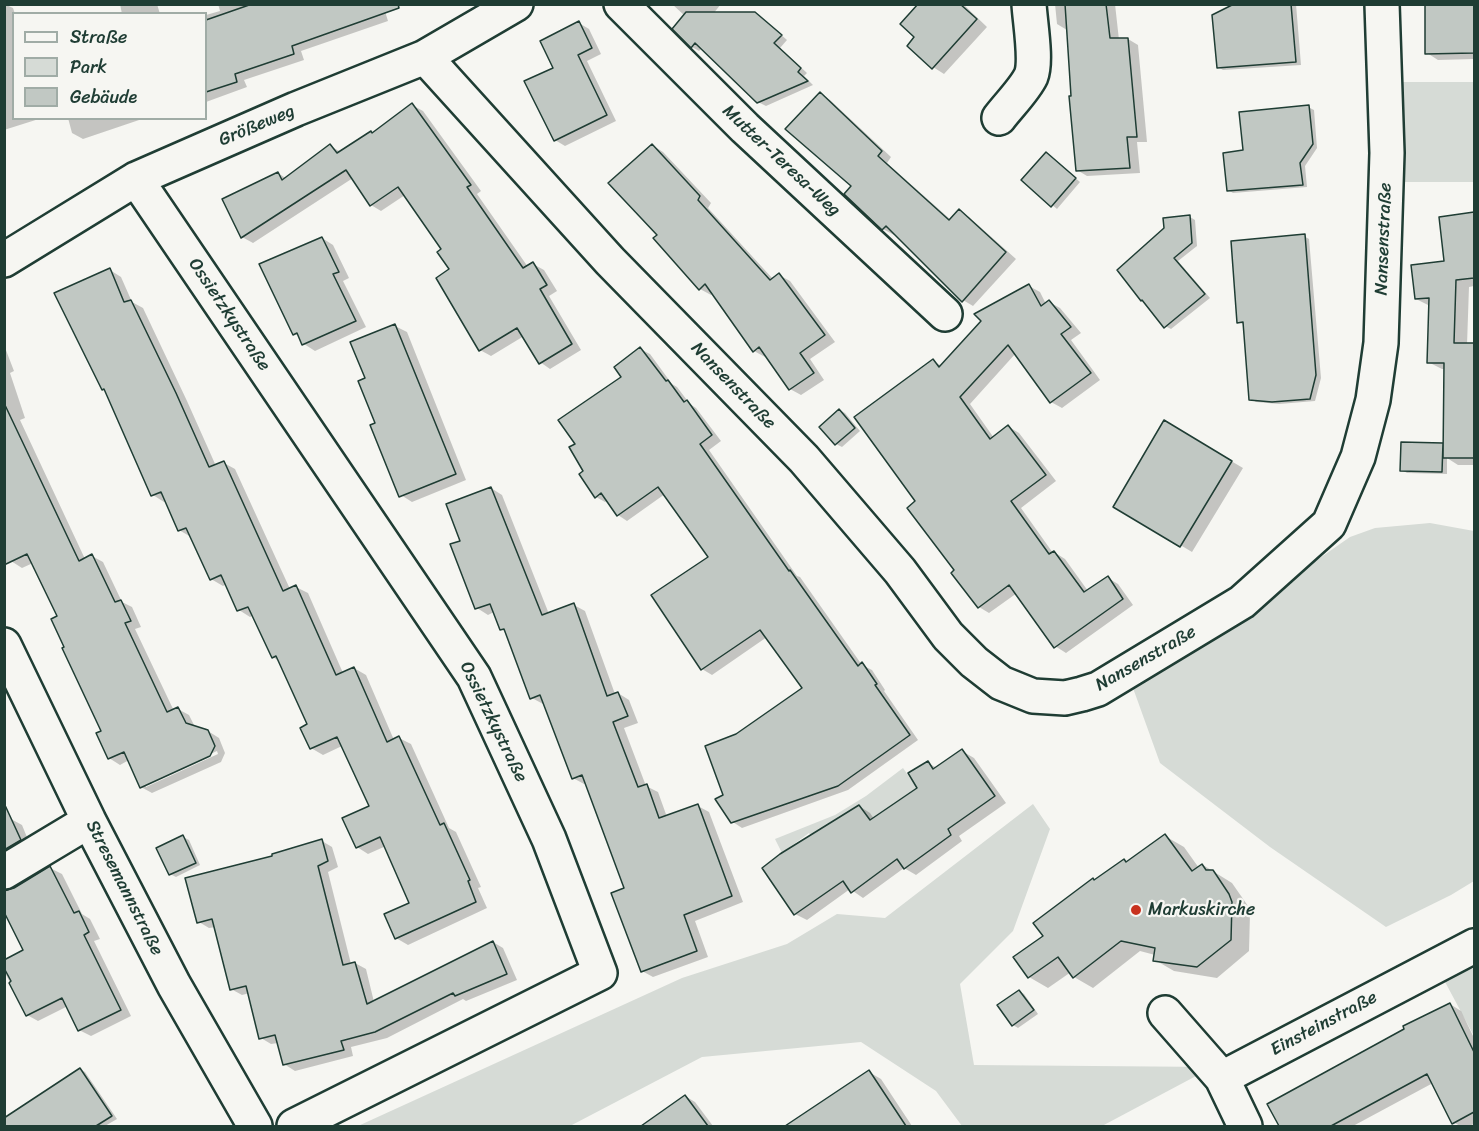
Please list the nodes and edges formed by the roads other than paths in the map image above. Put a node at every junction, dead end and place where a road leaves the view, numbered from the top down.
1 (516, 4) edge
2 (621, 4) edge
3 (1029, 4) edge
4 (1382, 4) edge
5 (425, 57) junction
6 (999, 118) dead end
7 (136, 178) junction
8 (4, 260) edge
9 (945, 314) dead end
10 (4, 645) edge
11 (89, 821) junction
12 (4, 872) edge
13 (1474, 946) edge
14 (1165, 1013) dead end
15 (1222, 1078) junction
16 (255, 1126) edge
17 (294, 1126) edge
18 (1245, 1126) edge

1 - 5 street, Größeweg
2 - 9 street, Mutter-Teresa-Weg
3 - 6 street
4 - 5 street, Nansenstraße
5 - 7 street, Größeweg
7 - 8 street, Größeweg
7 - 17 street, Ossietzkystraße
10 - 11 street, Stresemannstraße
11 - 12 street
11 - 16 street, Stresemannstraße
13 - 15 street, Einsteinstraße
14 - 15 street
15 - 18 street

